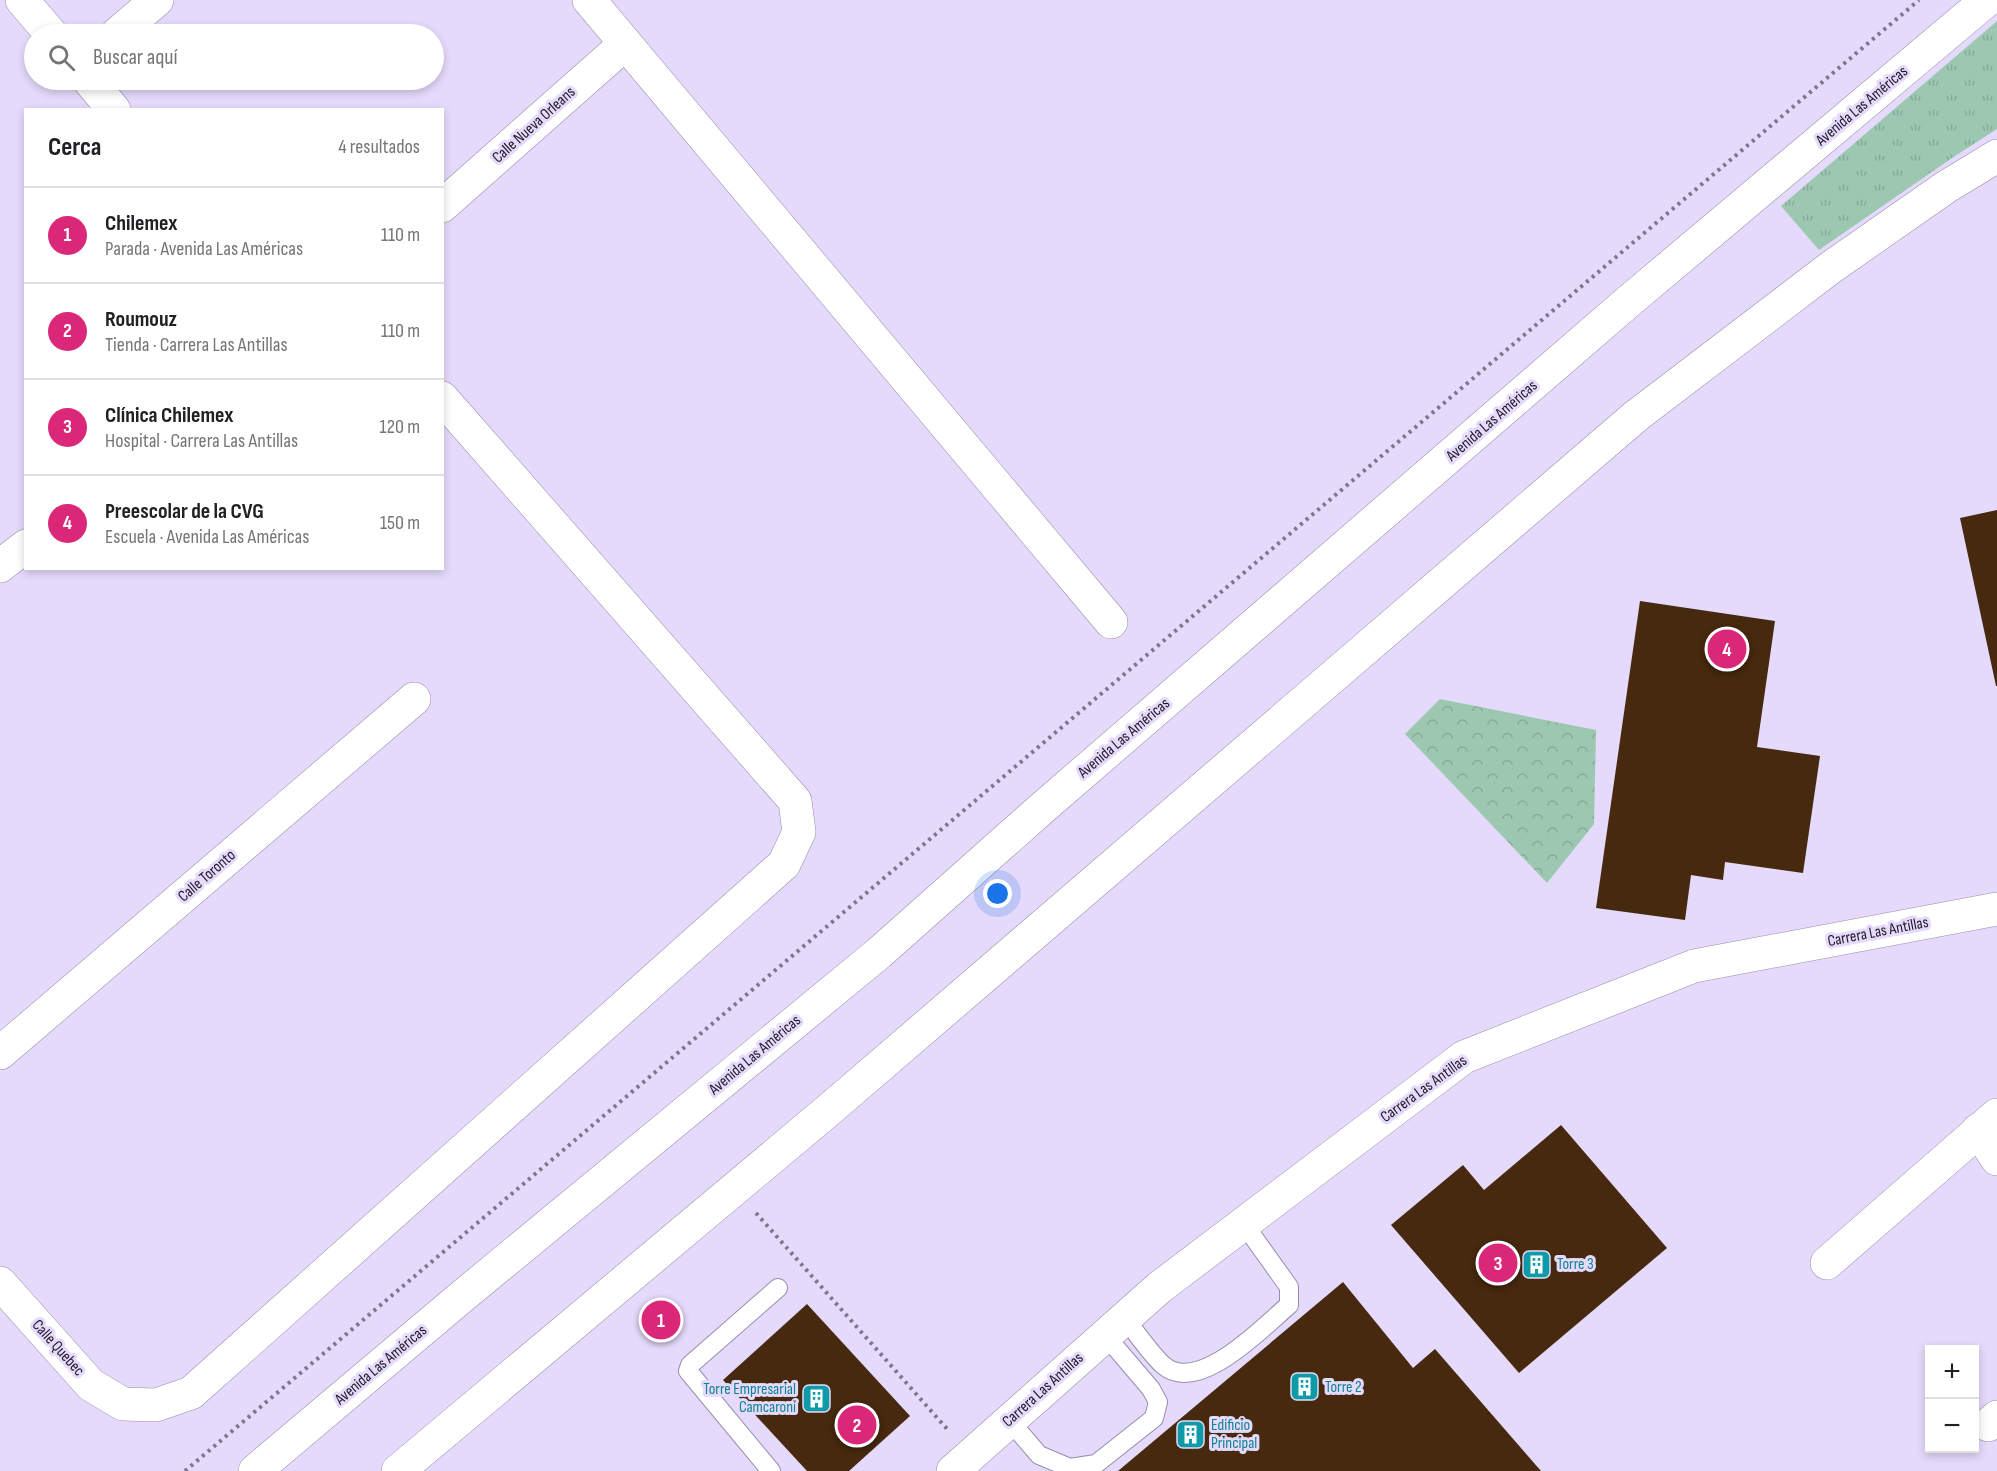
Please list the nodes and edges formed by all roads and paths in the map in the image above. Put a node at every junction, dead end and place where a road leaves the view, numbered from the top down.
1 (22, 0) edge
2 (157, 0) edge
3 (589, 0) edge
4 (1919, 0) edge
5 (1988, 0) edge
6 (42, 24) edge
7 (129, 24) edge
8 (625, 44) junction
9 (97, 90) edge
10 (112, 108) edge
11 (1997, 156) edge
12 (444, 204) edge
13 (444, 400) edge
14 (24, 548) edge
15 (0, 566) edge
16 (1112, 622) dead end
17 (414, 699) dead end
18 (1997, 909) edge
19 (0, 1053) edge
20 (1988, 1122) edge
21 (1997, 1159) edge
22 (735, 1189) junction
23 (1244, 1224) junction
24 (1827, 1263) dead end
25 (0, 1283) edge
26 (778, 1288) dead end
27 (1115, 1327) junction
28 (1009, 1420) junction
29 (962, 1463) edge
30 (185, 1471) edge
31 (255, 1471) edge
32 (398, 1471) edge
33 (771, 1471) edge

1 - 6 street
2 - 7 street
3 - 8 street
4 - 30 path
5 - 31 street, Avenida Las Américas
8 - 12 street, Calle Nueva Orleans
8 - 16 street
9 - 10 street
11 - 22 street
13 - 25 street, Calle Quebec
14 - 15 street
17 - 19 street, Calle Toronto
18 - 23 street, Carrera Las Antillas
20 - 21 street
20 - 24 street
22 - 29 path
22 - 32 street
23 - 27 street, Carrera Las Antillas
23 - 27 lane
26 - 33 lane
27 - 28 street, Carrera Las Antillas
27 - 28 lane
28 - 29 street, Carrera Las Antillas

